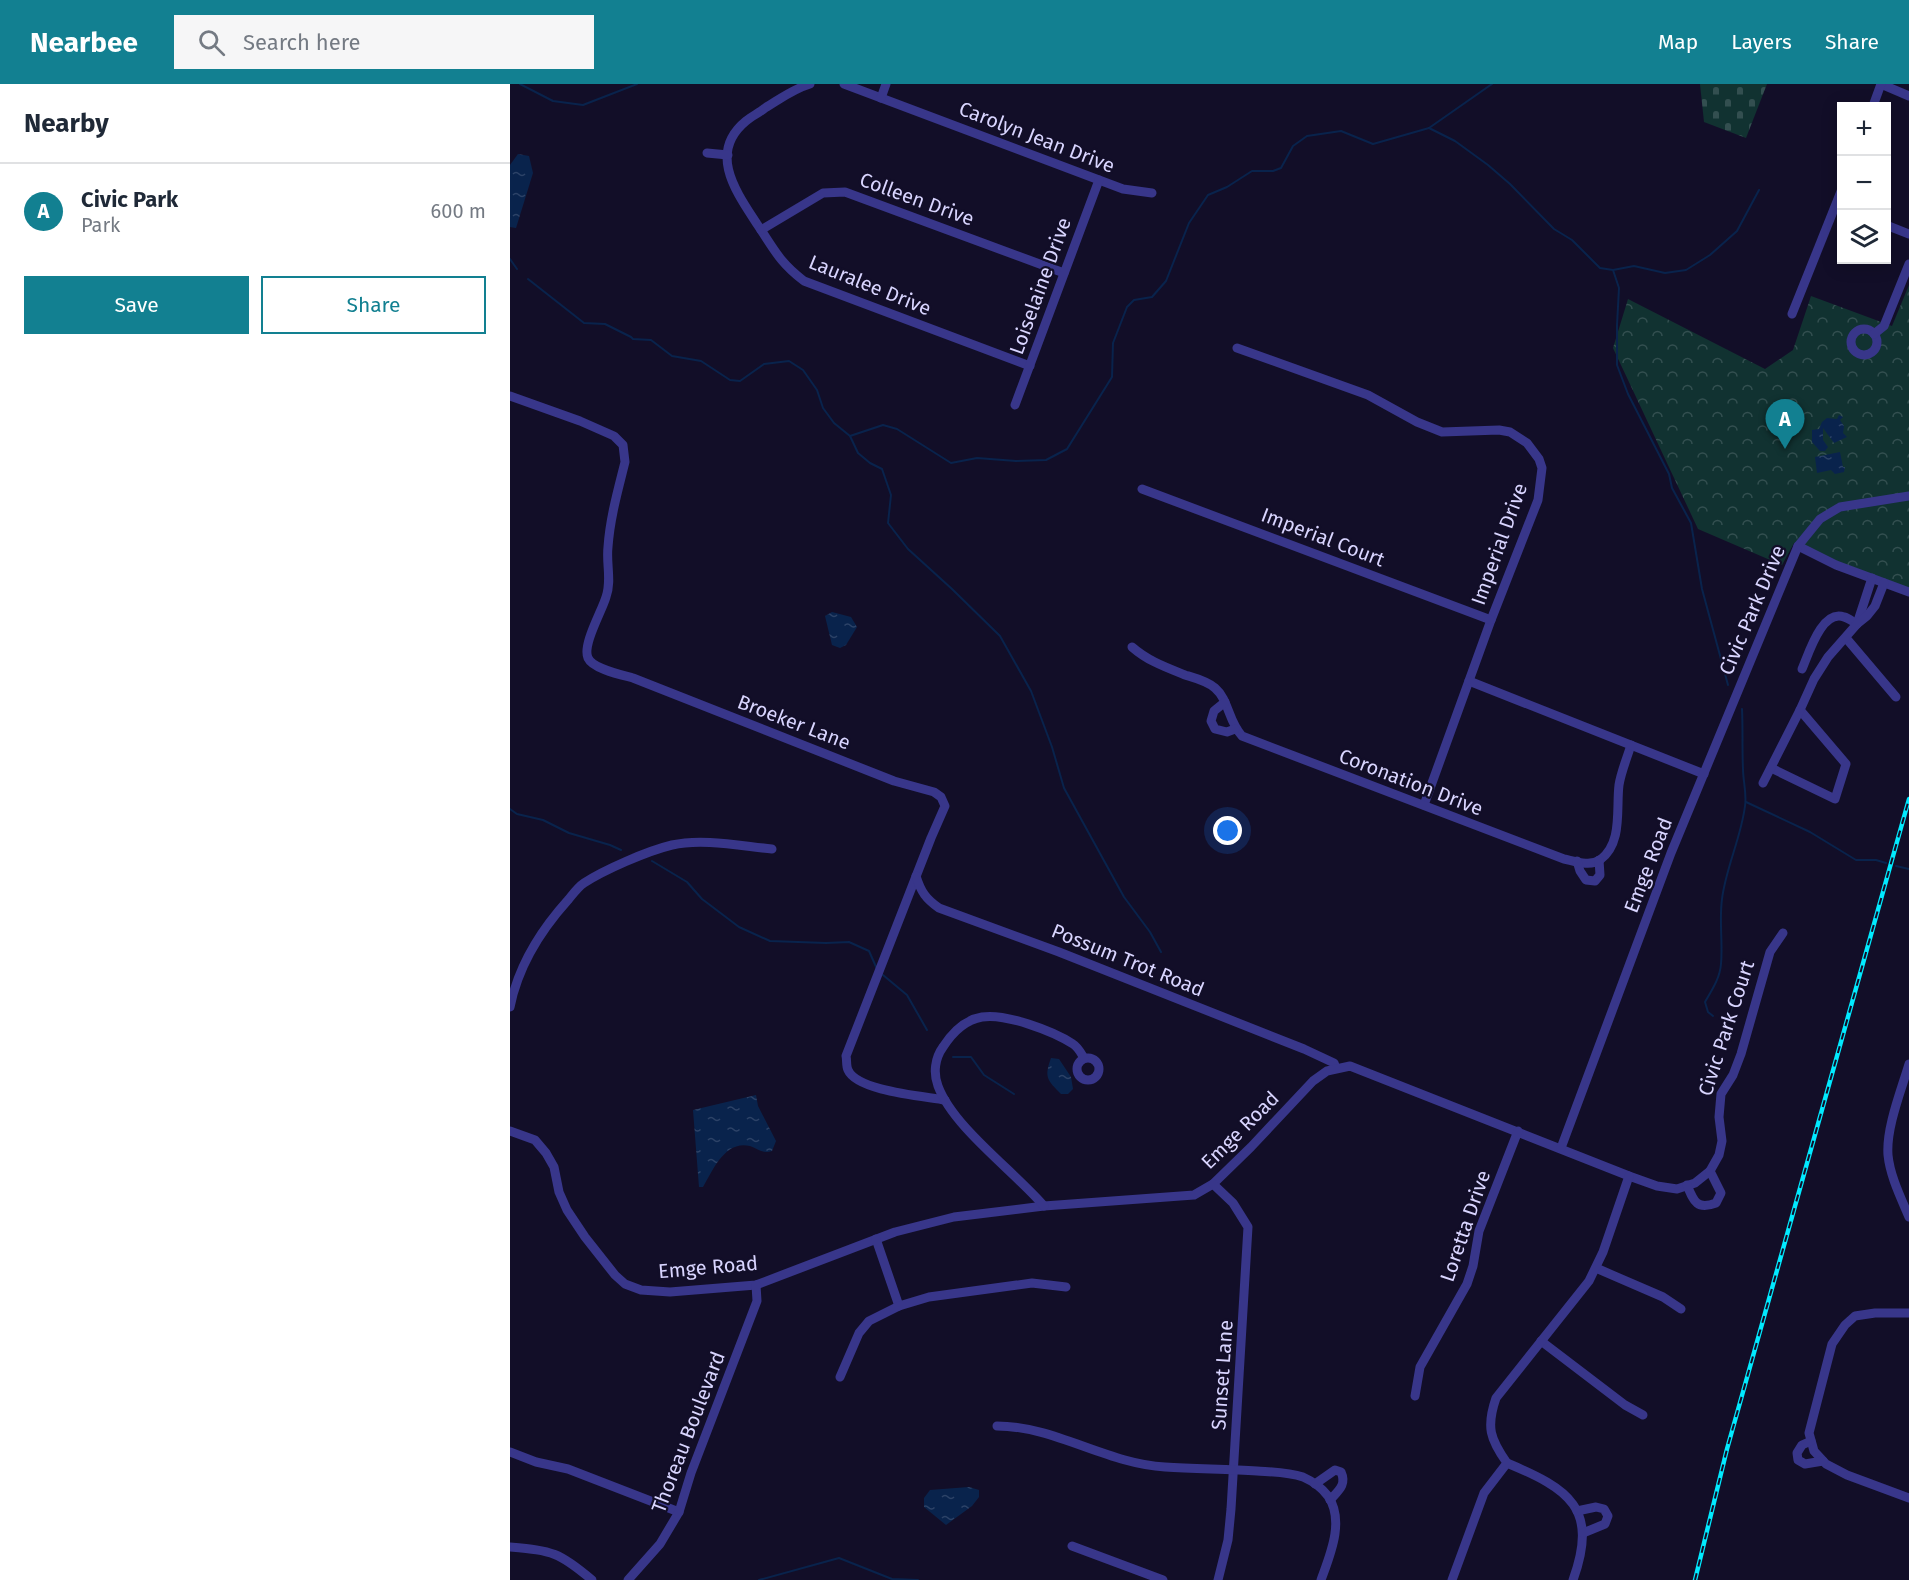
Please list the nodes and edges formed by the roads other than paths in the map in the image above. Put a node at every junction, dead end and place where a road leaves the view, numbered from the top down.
1 (810, 84) edge
2 (844, 84) edge
3 (886, 84) edge
4 (1881, 84) edge
5 (796, 86) edge
6 (1909, 96) edge
7 (881, 98) junction
8 (1874, 102) edge
9 (707, 153) dead end
10 (728, 155) junction
11 (1099, 180) junction
12 (1152, 193) dead end
13 (1837, 209) edge
14 (1891, 227) edge
15 (761, 230) junction
16 (1909, 234) edge
17 (1909, 264) edge
18 (1064, 273) junction
19 (1792, 314) dead end
20 (1874, 334) dead end
21 (1237, 348) dead end
22 (1030, 366) junction
23 (510, 396) edge
24 (1015, 405) dead end
25 (1142, 489) dead end
26 (1909, 496) edge
27 (1798, 546) junction
28 (1872, 578) junction
29 (1884, 583) junction
30 (1909, 592) edge
31 (1491, 620) junction
32 (1857, 624) junction
33 (1846, 638) junction
34 (1132, 647) dead end
35 (1802, 669) dead end
36 (1468, 681) junction
37 (1896, 697) dead end
38 (1225, 702) junction
39 (1800, 710) junction
40 (1235, 729) junction
41 (1631, 745) junction
42 (1771, 768) junction
43 (1704, 774) junction
44 (1763, 783) dead end
45 (1424, 805) junction
46 (772, 849) dead end
47 (1599, 860) junction
48 (1577, 861) junction
49 (916, 876) junction
50 (1783, 933) dead end
51 (510, 1007) edge
52 (1084, 1058) dead end
53 (1909, 1064) edge
54 (1336, 1068) junction
55 (1906, 1090) edge
56 (945, 1100) junction
57 (510, 1131) edge
58 (1518, 1131) junction
59 (1561, 1148) junction
60 (1710, 1172) junction
61 (1629, 1176) junction
62 (1213, 1184) junction
63 (1687, 1185) junction
64 (1044, 1206) junction
65 (1909, 1217) edge
66 (876, 1239) junction
67 (1596, 1268) junction
68 (756, 1285) junction
69 (1066, 1287) dead end
70 (899, 1306) junction
71 (1681, 1309) dead end
72 (1909, 1313) edge
73 (1541, 1341) junction
74 (840, 1377) dead end
75 (1415, 1396) dead end
76 (1643, 1414) dead end
77 (997, 1426) dead end
78 (1811, 1441) junction
79 (510, 1452) edge
80 (1823, 1461) junction
81 (1507, 1463) junction
82 (1234, 1469) junction
83 (1315, 1484) junction
84 (1909, 1498) edge
85 (1330, 1500) junction
86 (1577, 1511) junction
87 (679, 1512) junction
88 (1583, 1533) junction
89 (1072, 1546) dead end
90 (510, 1547) edge
91 (592, 1580) edge
92 (628, 1580) edge
93 (1162, 1580) edge
94 (1218, 1580) edge
95 (1321, 1580) edge
96 (1452, 1580) edge
97 (1573, 1580) edge

1 - 5 street
2 - 7 street, Carolyn Jean Drive
3 - 7 street
4 - 6 street
4 - 8 street
5 - 10 street
7 - 11 street, Carolyn Jean Drive
9 - 10 street
10 - 15 street, Lauralee Drive
11 - 12 street, Carolyn Jean Drive
11 - 18 street, Loiselaine Drive
13 - 19 street
14 - 16 street
15 - 18 street, Colleen Drive
15 - 22 street, Lauralee Drive
17 - 20 street
18 - 22 street, Loiselaine Drive
21 - 31 street, Imperial Drive
22 - 24 street, Loiselaine Drive
23 - 49 street, Broeker Lane
25 - 31 street, Imperial Court
26 - 27 street, Civic Park Drive
27 - 28 street
27 - 43 street, Civic Park Drive
28 - 29 street
28 - 32 street
29 - 30 street
29 - 32 street
31 - 36 street, Imperial Drive
32 - 33 street
32 - 35 street
33 - 37 street
33 - 39 street
34 - 38 street
36 - 41 street
36 - 45 street, Imperial Drive
38 - 40 street
38 - 40 street, Coronation Drive
39 - 42 street
39 - 42 street
40 - 45 street, Coronation Drive
41 - 43 street
41 - 47 street
42 - 44 street
43 - 59 street, Emge Road
45 - 48 street, Coronation Drive
46 - 51 street
47 - 48 street, Coronation Drive
47 - 48 street
49 - 54 street, Possum Trot Road
49 - 56 street, Broeker Lane
50 - 60 street, Civic Park Court
52 - 56 street
53 - 55 street
54 - 58 street
54 - 62 street, Emge Road
55 - 65 street
56 - 64 street
57 - 68 street, Emge Road
58 - 59 street
58 - 75 street, Loretta Drive
59 - 61 street
60 - 63 street
60 - 63 street
61 - 63 street
61 - 67 street
62 - 64 street, Emge Road
62 - 82 street, Sunset Lane
64 - 66 street, Emge Road
66 - 68 street, Emge Road
66 - 70 street
67 - 71 street
67 - 73 street
68 - 87 street, Thoreau Boulevard
69 - 70 street
70 - 74 street
72 - 78 street
73 - 76 street
73 - 81 street
77 - 82 street
78 - 80 street
78 - 80 street
79 - 87 street
80 - 84 street
81 - 86 street
81 - 96 street
82 - 83 street
82 - 94 street, Sunset Lane
83 - 85 street
83 - 85 street
85 - 95 street
86 - 88 street
86 - 88 street
87 - 92 street, Thoreau Boulevard
88 - 97 street
89 - 93 street
90 - 91 street

